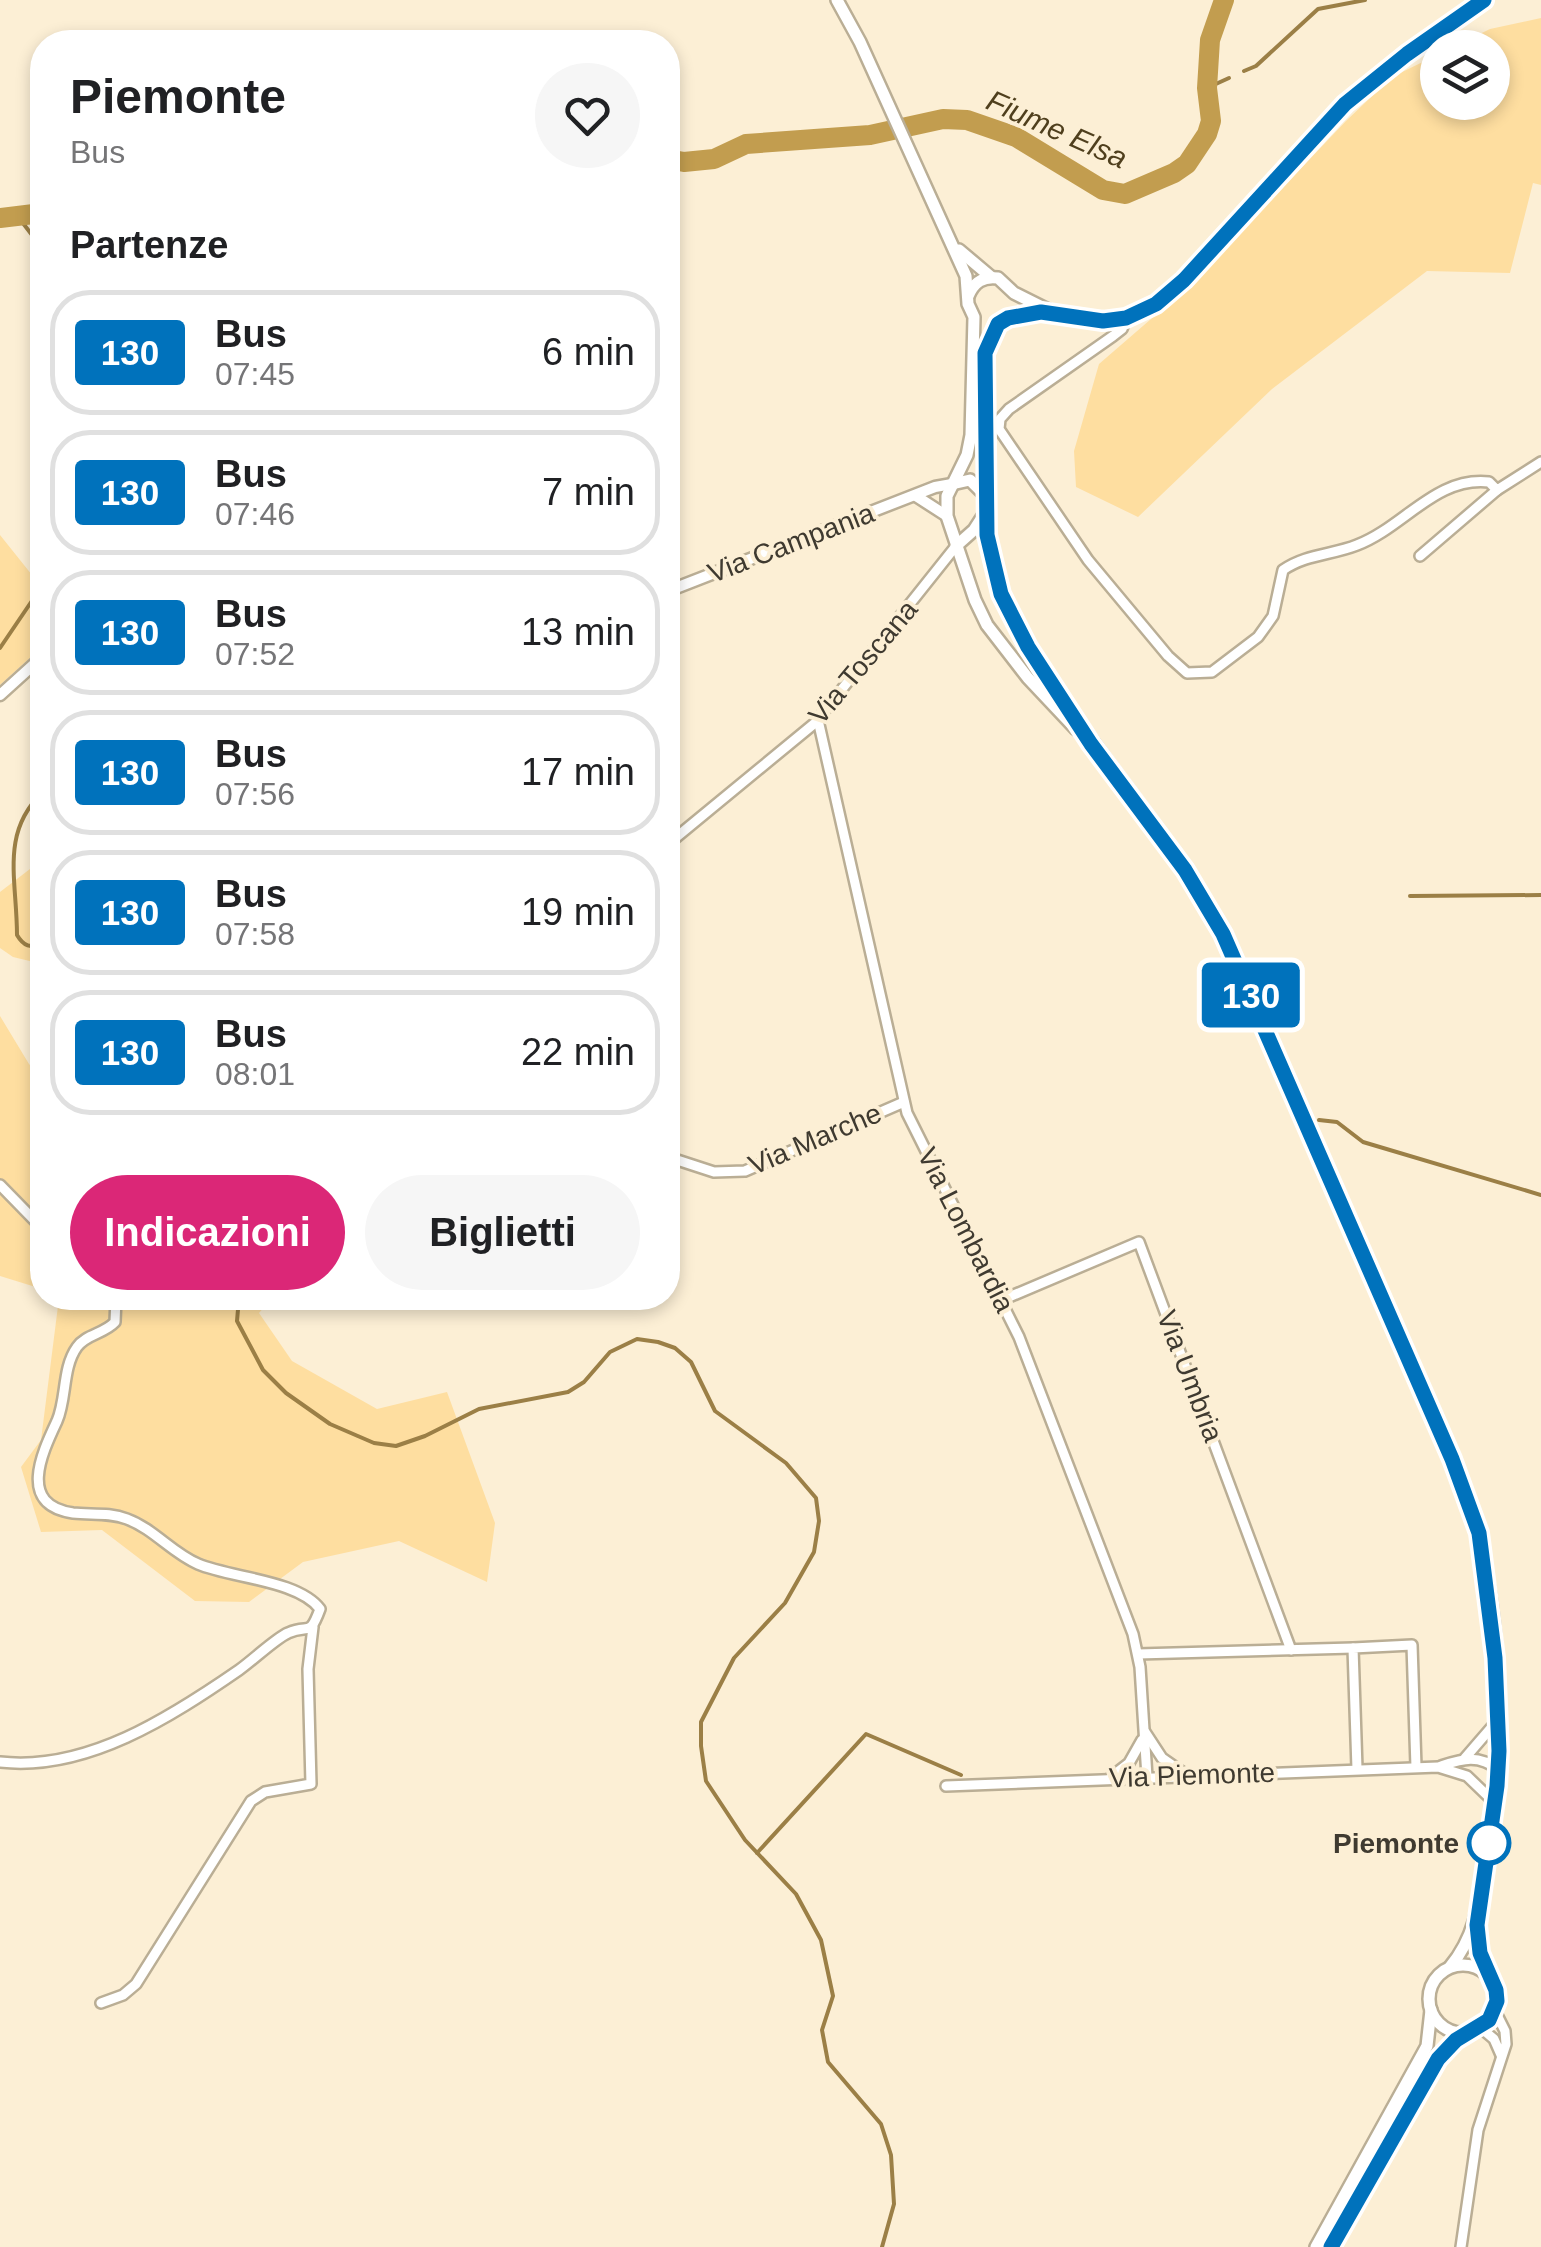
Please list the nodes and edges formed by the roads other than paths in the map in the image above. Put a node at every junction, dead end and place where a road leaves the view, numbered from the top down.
1 (836, 0) edge
2 (1484, 0) edge
3 (953, 242) junction
4 (991, 277) junction
5 (1014, 293) junction
6 (968, 296) junction
7 (1052, 312) junction
8 (974, 317) junction
9 (1126, 318) junction
10 (1003, 321) junction
11 (1541, 462) edge
12 (952, 484) junction
13 (1497, 490) junction
14 (985, 495) junction
15 (916, 496) junction
16 (985, 513) junction
17 (947, 516) junction
18 (956, 546) junction
19 (1420, 556) dead end
20 (680, 586) edge
21 (30, 668) edge
22 (0, 695) edge
23 (818, 720) junction
24 (1091, 744) junction
25 (680, 834) edge
26 (904, 1102) junction
27 (680, 1161) edge
28 (0, 1185) edge
29 (30, 1216) edge
30 (1002, 1300) junction
31 (116, 1310) edge
32 (314, 1627) junction
33 (1353, 1648) junction
34 (1291, 1650) junction
35 (1138, 1654) junction
36 (1499, 1719) junction
37 (1144, 1729) junction
38 (1464, 1759) junction
39 (0, 1762) edge
40 (1438, 1766) junction
41 (1416, 1767) junction
42 (1358, 1770) junction
43 (1499, 1770) junction
44 (1187, 1776) junction
45 (1146, 1777) junction
46 (1109, 1778) junction
47 (946, 1786) dead end
48 (1495, 1803) junction
49 (1477, 1915) junction
50 (1450, 1966) junction
51 (1486, 1974) junction
52 (101, 2003) dead end
53 (1431, 2010) junction
54 (1495, 2011) junction
55 (1481, 2028) junction
56 (1468, 2033) junction
57 (1502, 2055) junction
58 (1316, 2247) edge
59 (1331, 2247) edge
60 (1461, 2247) edge

1 - 3 main road
2 - 9 main road
3 - 4 main road
3 - 6 main road
4 - 5 main road
4 - 6 main road
5 - 7 main road
5 - 10 main road
6 - 8 main road
7 - 9 main road
7 - 10 main road
8 - 10 main road
8 - 12 main road
9 - 13 street
10 - 14 main road
11 - 13 street
12 - 14 main road
12 - 15 street, Via Campania
12 - 17 main road
13 - 19 street
14 - 16 main road
15 - 17 street
15 - 20 street, Via Campania
16 - 18 main road
16 - 24 main road
17 - 18 main road
18 - 23 street, Via Toscana
18 - 24 main road
21 - 22 street
23 - 25 street, Via Toscana
23 - 26 street, Via Lombardia
24 - 36 main road
26 - 27 street, Via Marche
26 - 30 street, Via Lombardia
28 - 29 street
30 - 34 street, Via Umbria
30 - 35 street, Via Lombardia
31 - 32 street
32 - 39 street
32 - 52 street
33 - 34 street
33 - 41 street
33 - 42 street
34 - 35 street
35 - 37 street, Via Lombardia
36 - 38 street
36 - 43 main road
37 - 44 street
37 - 45 street, Via Lombardia
37 - 46 street
38 - 40 street, Via Piemonte
38 - 43 street
40 - 41 street, Via Piemonte
40 - 48 street
41 - 42 street, Via Piemonte
42 - 44 street, Via Piemonte
43 - 48 main road
44 - 45 street, Via Piemonte
45 - 46 street, Via Piemonte
46 - 47 street, Via Piemonte
48 - 49 main road
49 - 50 main road
49 - 51 main road
50 - 51 main road
50 - 53 main road
51 - 54 main road
53 - 56 main road
53 - 58 main road
54 - 55 main road
54 - 57 street
55 - 56 main road
55 - 57 street
56 - 59 main road
57 - 60 street

